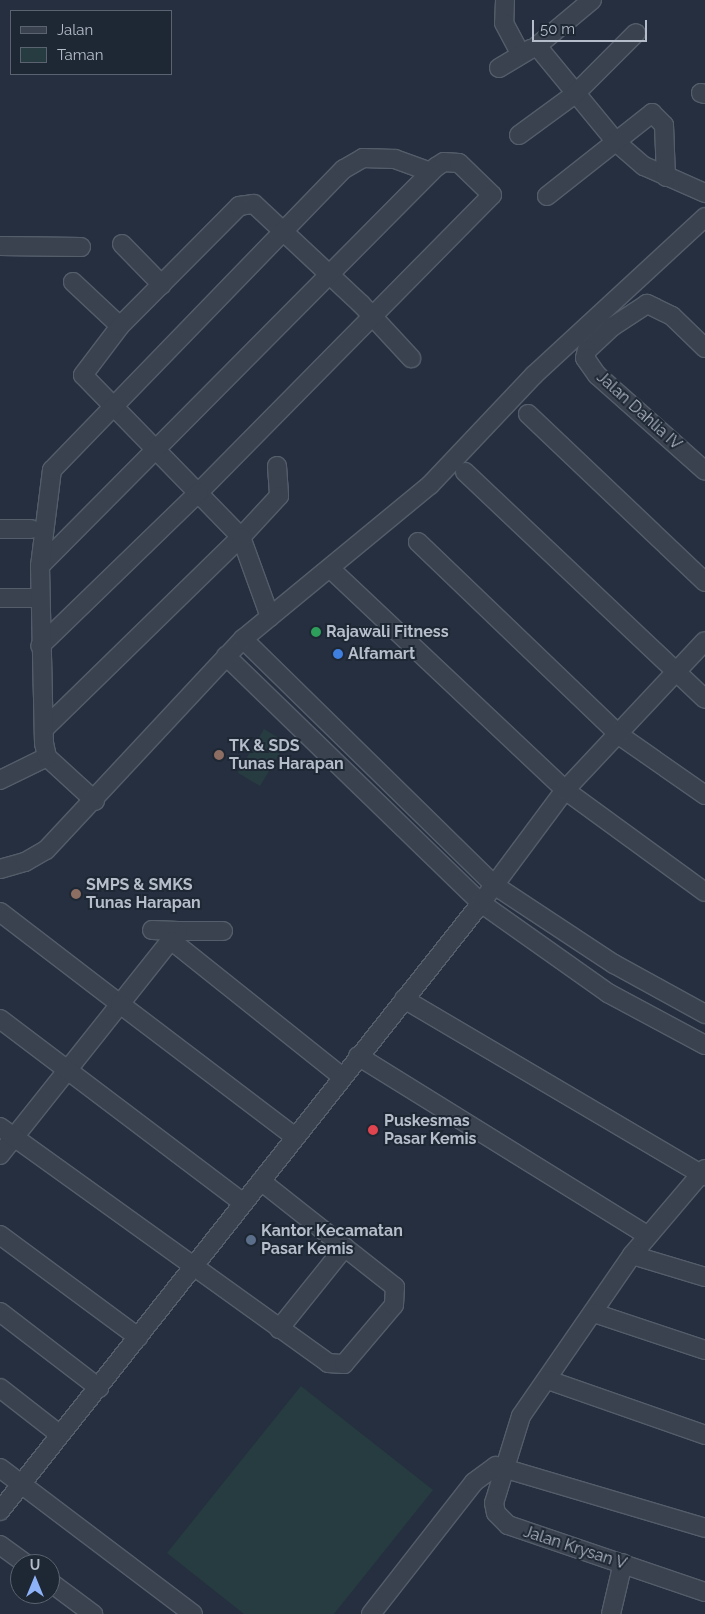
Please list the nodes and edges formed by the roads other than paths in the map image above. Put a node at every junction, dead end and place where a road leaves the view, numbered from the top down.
1 (506, 0) edge
2 (592, 0) edge
3 (636, 33) dead end
4 (537, 46) junction
5 (520, 53) junction
6 (499, 68) dead end
7 (575, 94) junction
8 (519, 135) dead end
9 (616, 142) junction
10 (430, 172) junction
11 (666, 177) junction
12 (705, 193) edge
13 (547, 196) dead end
14 (705, 217) edge
15 (286, 233) junction
16 (122, 244) dead end
17 (0, 246) edge
18 (81, 247) dead end
19 (328, 275) junction
20 (73, 282) dead end
21 (162, 285) junction
22 (372, 316) junction
23 (120, 326) junction
24 (705, 348) edge
25 (411, 358) dead end
26 (114, 406) junction
27 (528, 414) dead end
28 (156, 452) junction
29 (278, 466) dead end
30 (705, 471) edge
31 (465, 472) dead end
32 (199, 492) junction
33 (0, 529) edge
34 (32, 529) dead end
35 (241, 537) junction
36 (418, 542) dead end
37 (40, 566) junction
38 (336, 574) dead end
39 (705, 582) edge
40 (0, 598) edge
41 (32, 598) dead end
42 (270, 618) junction
43 (243, 639) junction
44 (705, 641) edge
45 (40, 646) junction
46 (226, 656) junction
47 (676, 671) junction
48 (705, 699) edge
49 (44, 729) junction
50 (619, 735) junction
51 (47, 757) junction
52 (0, 780) edge
53 (565, 790) junction
54 (705, 796) edge
55 (95, 801) junction
56 (0, 869) edge
57 (494, 885) junction
58 (705, 892) edge
59 (481, 903) junction
60 (0, 912) edge
61 (152, 930) dead end
62 (222, 931) dead end
63 (175, 936) junction
64 (404, 999) junction
65 (120, 1004) junction
66 (705, 1014) edge
67 (0, 1019) edge
68 (705, 1045) edge
69 (358, 1056) junction
70 (68, 1070) junction
71 (342, 1076) junction
72 (7, 1132) edge
73 (294, 1136) junction
74 (0, 1155) edge
75 (704, 1173) edge
76 (261, 1181) junction
77 (243, 1204) junction
78 (0, 1235) edge
79 (648, 1236) junction
80 (345, 1247) junction
81 (632, 1255) junction
82 (194, 1269) junction
83 (705, 1277) edge
84 (0, 1312) edge
85 (594, 1313) junction
86 (279, 1329) junction
87 (138, 1337) junction
88 (705, 1350) edge
89 (548, 1380) junction
90 (0, 1388) edge
91 (99, 1388) junction
92 (59, 1434) junction
93 (705, 1434) edge
94 (503, 1465) junction
95 (0, 1468) edge
96 (20, 1484) junction
97 (0, 1511) edge
98 (705, 1528) edge
99 (0, 1545) edge
100 (12, 1554) edge
101 (623, 1563) junction
102 (60, 1589) edge
103 (705, 1592) edge
104 (93, 1614) edge
105 (194, 1614) edge
106 (371, 1614) edge
107 (611, 1614) edge

1 - 5 street
2 - 4 street
3 - 7 street
4 - 5 street
4 - 7 street
5 - 6 street
7 - 8 street
7 - 9 street
9 - 11 street
9 - 11 street
9 - 13 street
10 - 15 street
10 - 19 street
10 - 22 street
11 - 12 street
14 - 42 street
15 - 19 street
15 - 21 street
15 - 26 street
16 - 21 street
17 - 18 street
19 - 22 street
19 - 28 street
20 - 23 street
21 - 23 street
22 - 25 street
22 - 32 street
23 - 26 street
24 - 30 street, Jalan Dahlia IV
26 - 28 street
26 - 37 street
27 - 39 street
28 - 32 street
28 - 37 street
29 - 35 street
31 - 47 street
32 - 35 street
32 - 45 street
33 - 34 street
35 - 42 street
35 - 49 street
36 - 50 street
37 - 45 street
38 - 53 street
40 - 41 street
42 - 43 street
43 - 46 street
43 - 57 street
44 - 47 street
45 - 49 street
46 - 55 street
46 - 59 street
47 - 48 street
47 - 50 street
49 - 51 street
50 - 53 street
50 - 54 street
51 - 52 street
51 - 55 street
53 - 57 street
53 - 58 street
55 - 56 street
57 - 59 street
57 - 66 street
59 - 64 street
59 - 68 street
60 - 65 street
61 - 63 street
62 - 63 street
63 - 65 street
63 - 71 street
64 - 69 street
64 - 75 street
65 - 70 street
65 - 73 street
67 - 70 street
69 - 71 street
69 - 79 street
70 - 72 street
70 - 77 street
71 - 73 street
72 - 74 street
72 - 82 street
73 - 76 street
75 - 79 street, Jalan Krysan V
76 - 77 street
76 - 80 street
77 - 82 street
78 - 87 street
79 - 81 street, Jalan Krysan V
80 - 86 street
80 - 86 street
81 - 83 street
81 - 85 street, Jalan Krysan V
82 - 86 street
82 - 87 street
84 - 91 street
85 - 88 street
85 - 89 street, Jalan Krysan V
87 - 91 street
89 - 93 street
89 - 94 street, Jalan Krysan V
90 - 92 street
91 - 92 street
92 - 96 street
94 - 98 street
94 - 101 street, Jalan Krysan V
94 - 106 street
95 - 96 street
96 - 97 street
96 - 105 street
99 - 100 street
101 - 103 street, Jalan Krysan V
101 - 107 street
102 - 104 street

